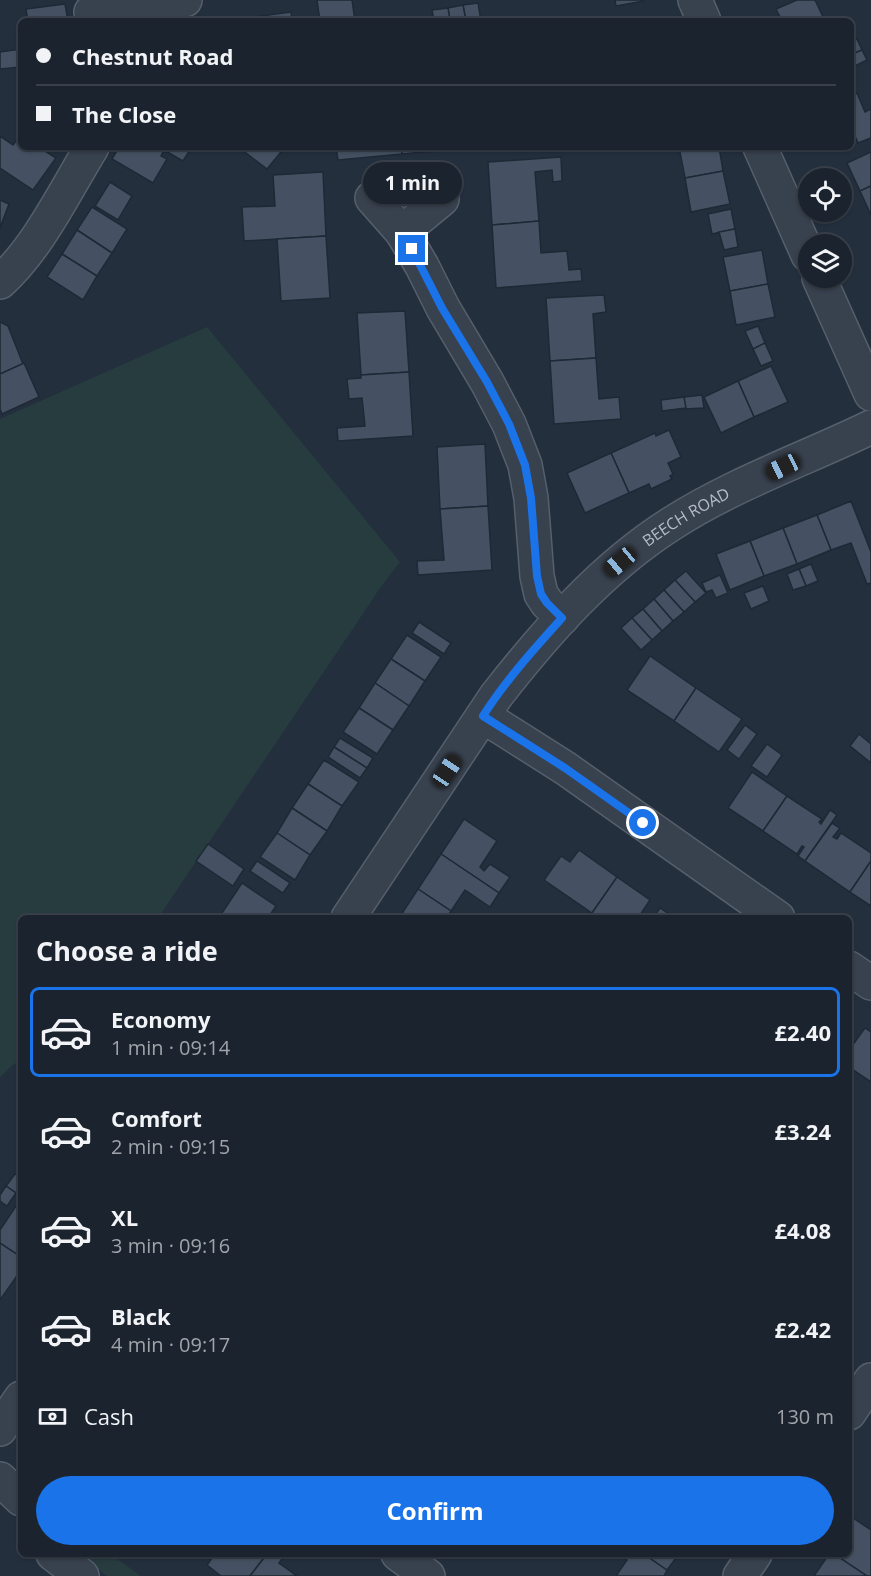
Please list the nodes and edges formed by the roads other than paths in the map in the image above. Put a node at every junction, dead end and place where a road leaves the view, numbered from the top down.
1 (185, 0) edge
2 (694, 0) edge
3 (90, 11) edge
4 (703, 18) edge
5 (90, 150) edge
6 (761, 150) edge
7 (372, 198) dead end
8 (442, 199) dead end
9 (402, 232) junction
10 (799, 234) edge
11 (0, 282) edge
12 (823, 288) edge
13 (871, 394) edge
14 (871, 427) edge
15 (562, 618) junction
16 (483, 716) junction
17 (350, 915) edge
18 (774, 915) edge
19 (852, 970) edge
20 (871, 983) edge
21 (871, 1380) edge
22 (18, 1402) edge
23 (852, 1408) edge
24 (0, 1429) edge
25 (0, 1479) edge
26 (18, 1496) edge
27 (57, 1557) edge
28 (402, 1557) edge
29 (753, 1557) edge
30 (82, 1576) edge
31 (428, 1576) edge
32 (740, 1576) edge

1 - 3 street
2 - 4 street
5 - 11 street
6 - 10 street
7 - 9 street
8 - 9 street
9 - 15 street
12 - 13 street
14 - 15 street, BEECH ROAD
15 - 16 street, BEECH ROAD
16 - 17 street, BEECH ROAD
16 - 18 street
19 - 20 street
21 - 23 street
22 - 24 street
25 - 26 street
27 - 30 street
28 - 31 street
29 - 32 street

